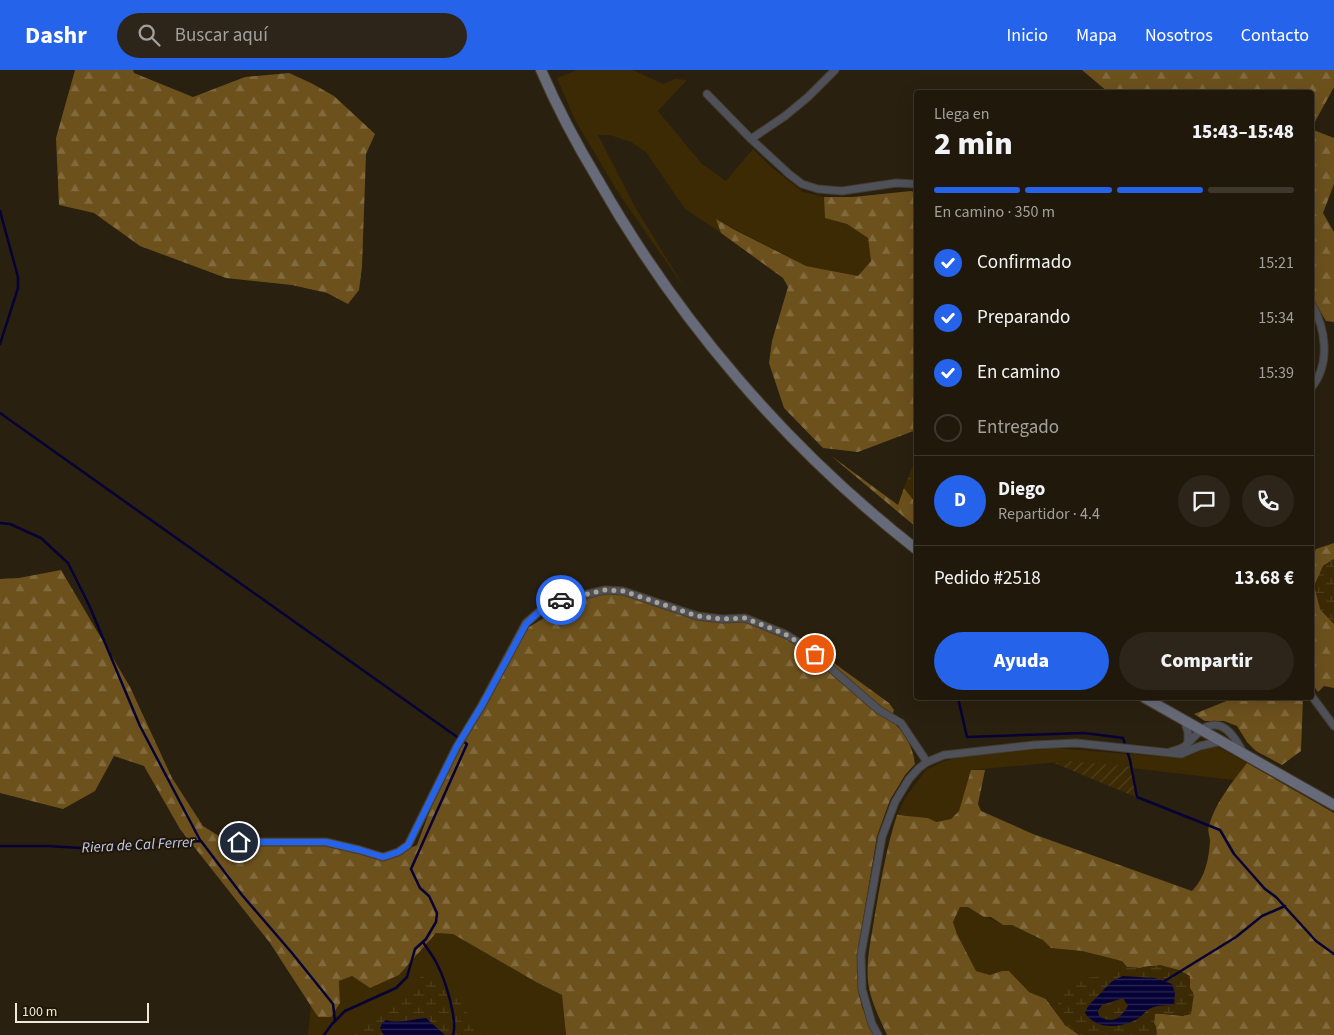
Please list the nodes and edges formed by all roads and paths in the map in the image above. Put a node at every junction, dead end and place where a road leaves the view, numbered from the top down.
1 (541, 70) edge
2 (835, 70) edge
3 (707, 94) dead end
4 (751, 139) junction
5 (914, 184) edge
6 (1314, 309) edge
7 (1314, 382) edge
8 (914, 547) edge
9 (1314, 699) edge
10 (1149, 700) edge
11 (1184, 720) junction
12 (1334, 726) edge
13 (1202, 730) junction
14 (1222, 741) junction
15 (1188, 742) junction
16 (1200, 746) junction
17 (1168, 753) junction
18 (1244, 754) junction
19 (927, 762) junction
20 (1334, 805) edge
21 (239, 842) dead end
22 (878, 1035) edge

1 - 8 main road
2 - 4 street
3 - 4 street
4 - 5 street
6 - 7 street
9 - 12 street
10 - 11 main road
11 - 13 main road
11 - 15 street
13 - 14 main road
13 - 15 street
13 - 16 street
13 - 18 street
14 - 16 street
14 - 18 main road
15 - 17 street
16 - 17 street
17 - 19 street
18 - 20 main road
19 - 21 street
19 - 22 street

